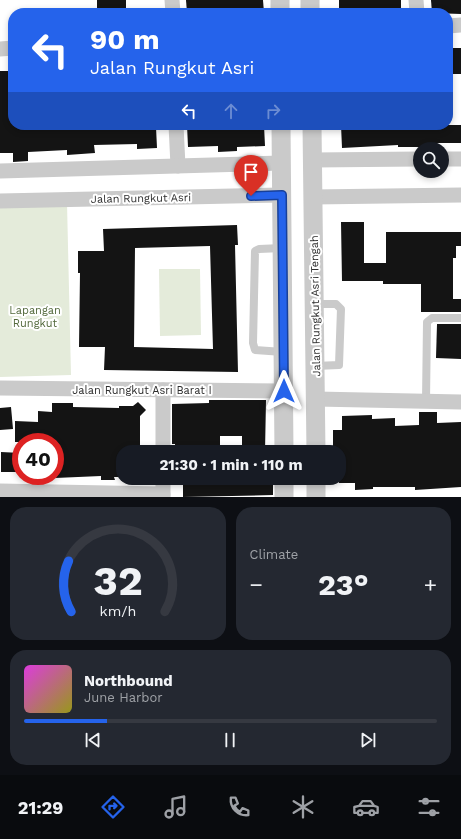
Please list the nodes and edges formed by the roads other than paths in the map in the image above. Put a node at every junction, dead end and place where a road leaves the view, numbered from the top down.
1 (176, 130) edge
2 (282, 130) edge
3 (312, 130) edge
4 (413, 159) edge
5 (449, 159) edge
6 (461, 159) edge
7 (313, 160) junction
8 (282, 163) junction
9 (178, 166) junction
10 (0, 171) edge
11 (282, 195) junction
12 (461, 195) edge
13 (313, 197) junction
14 (0, 201) edge
15 (283, 248) junction
16 (315, 304) junction
17 (284, 305) junction
18 (461, 318) edge
19 (284, 352) junction
20 (315, 366) junction
21 (0, 388) edge
22 (163, 390) junction
23 (284, 391) junction
24 (316, 399) junction
25 (426, 401) junction
26 (461, 402) edge
27 (163, 445) edge
28 (284, 445) edge
29 (316, 445) edge
30 (163, 485) edge
31 (284, 485) edge
32 (316, 485) edge
33 (0, 491) edge
34 (163, 496) edge
35 (284, 497) edge
36 (316, 497) edge

1 - 9 street
2 - 8 street
3 - 7 street, Jalan Rungkut Asri Tengah
4 - 7 street
5 - 6 street
7 - 13 street, Jalan Rungkut Asri Tengah
8 - 9 street
8 - 11 street
9 - 10 street
11 - 14 street, Jalan Rungkut Asri
11 - 15 street
12 - 13 street
13 - 16 street, Jalan Rungkut Asri Tengah
15 - 17 street
15 - 19 lane
16 - 17 street
16 - 20 street, Jalan Rungkut Asri Tengah
16 - 20 lane
17 - 19 street
18 - 25 lane
19 - 23 street
20 - 24 street, Jalan Rungkut Asri Tengah
21 - 22 street, Jalan Rungkut Asri Barat I
22 - 23 street, Jalan Rungkut Asri Barat I
22 - 27 street
23 - 28 street
24 - 25 street
24 - 29 street, Jalan Rungkut Asri Tengah
25 - 26 street
30 - 34 street
31 - 35 street
32 - 36 street
33 - 34 street

